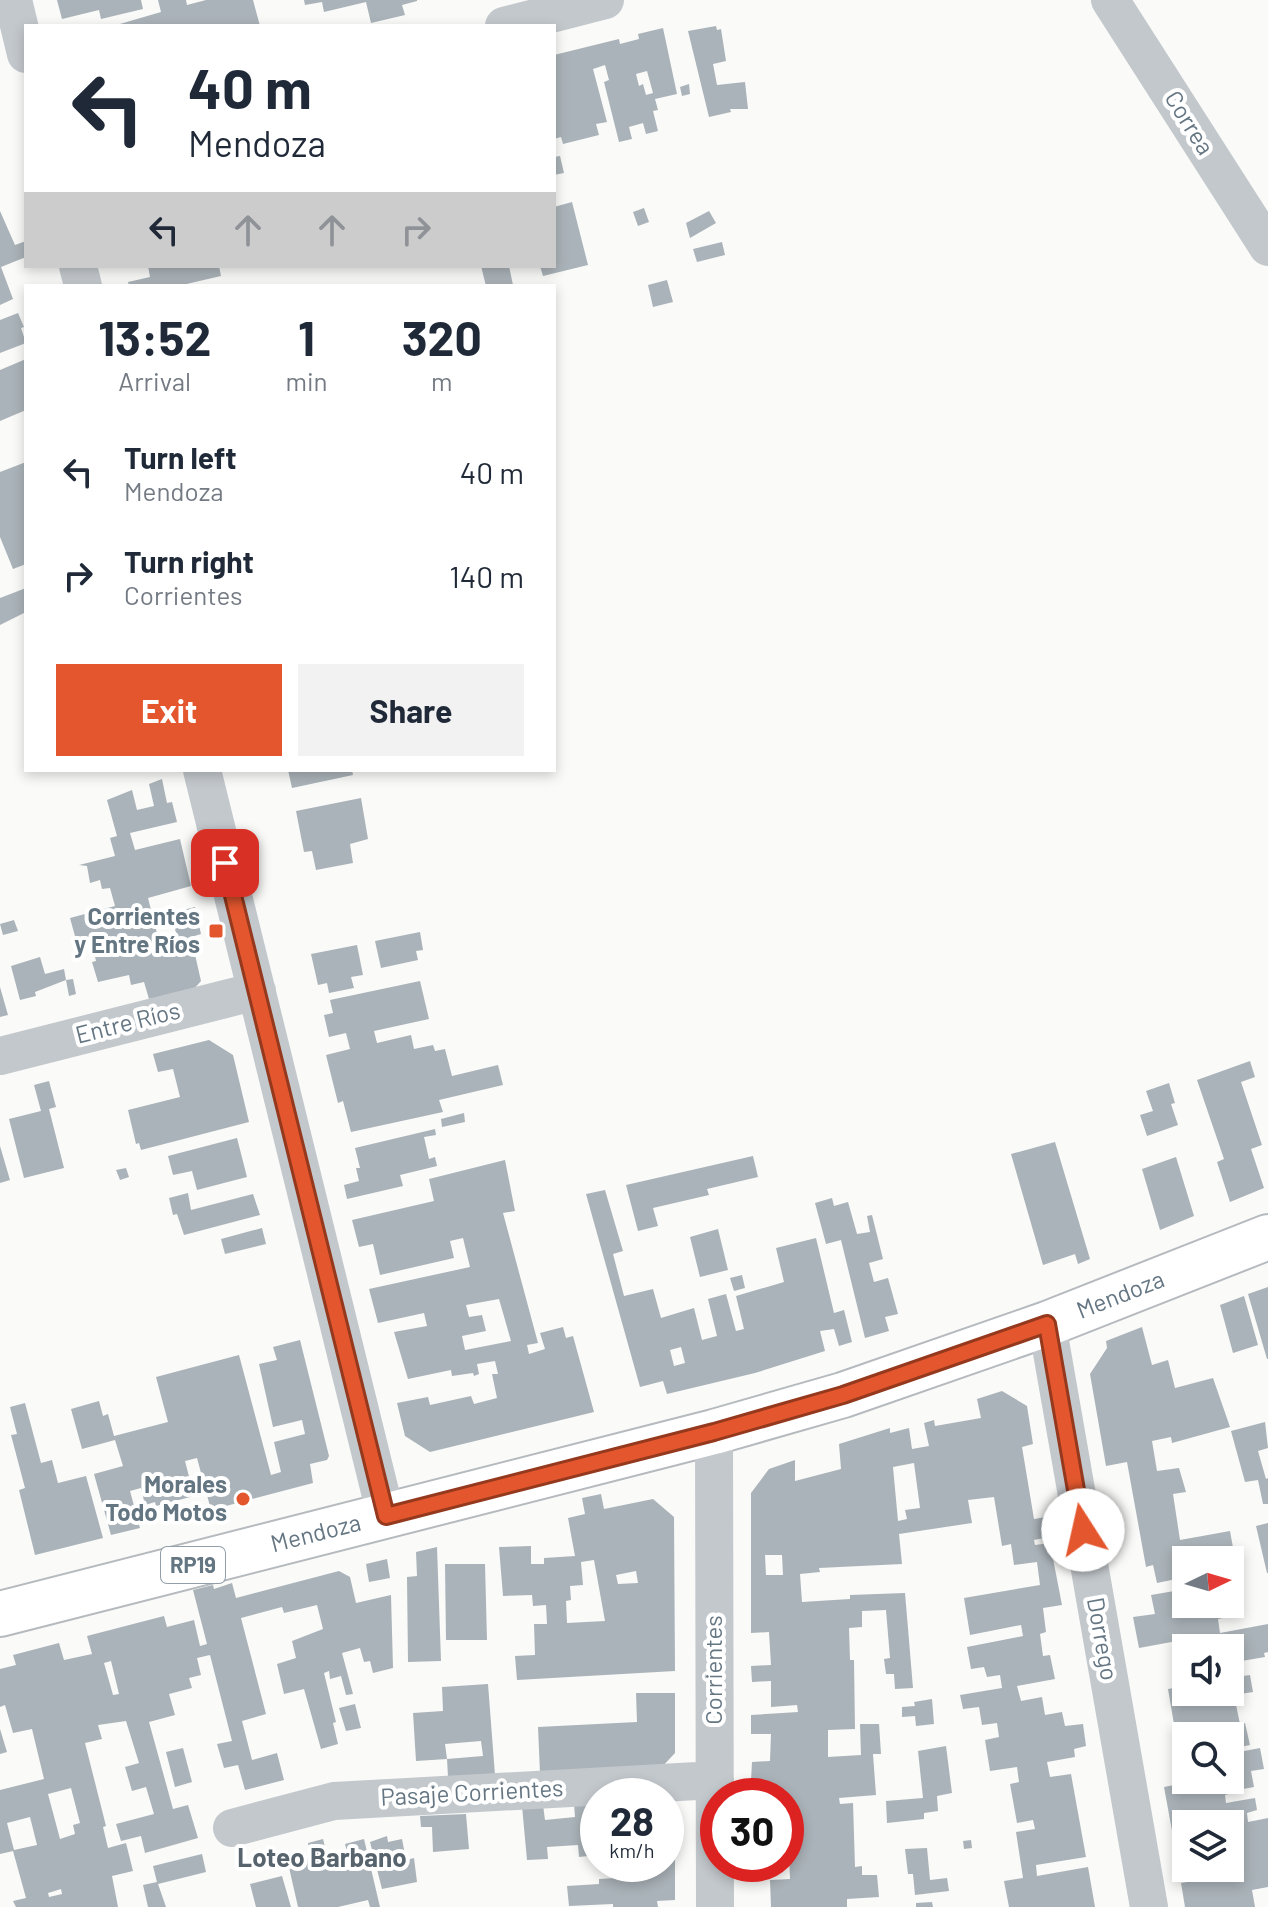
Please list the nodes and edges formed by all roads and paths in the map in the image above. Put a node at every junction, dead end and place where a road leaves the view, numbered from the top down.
1 (13, 0) edge
2 (605, 0) edge
3 (1110, 0) edge
4 (512, 24) edge
5 (24, 46) edge
6 (1268, 247) edge
7 (202, 772) edge
8 (257, 991) junction
9 (0, 1056) edge
10 (1268, 1237) edge
11 (1047, 1324) junction
12 (714, 1432) junction
13 (386, 1516) junction
14 (0, 1614) edge
15 (715, 1778) edge
16 (700, 1781) edge
17 (232, 1828) dead end
18 (715, 1882) edge
19 (715, 1907) edge
20 (1149, 1907) edge

1 - 5 street
2 - 4 street
3 - 6 street, Correa
7 - 8 street
8 - 9 street, Entre Ríos
8 - 13 street
10 - 11 main road, Mendoza / RP19
11 - 12 main road, Mendoza / RP19
11 - 20 street, Dorrego
12 - 13 main road, Mendoza / RP19
12 - 15 street, Corrientes
13 - 14 main road, Mendoza / RP19
16 - 17 street, Pasaje Corrientes
18 - 19 street, Corrientes

